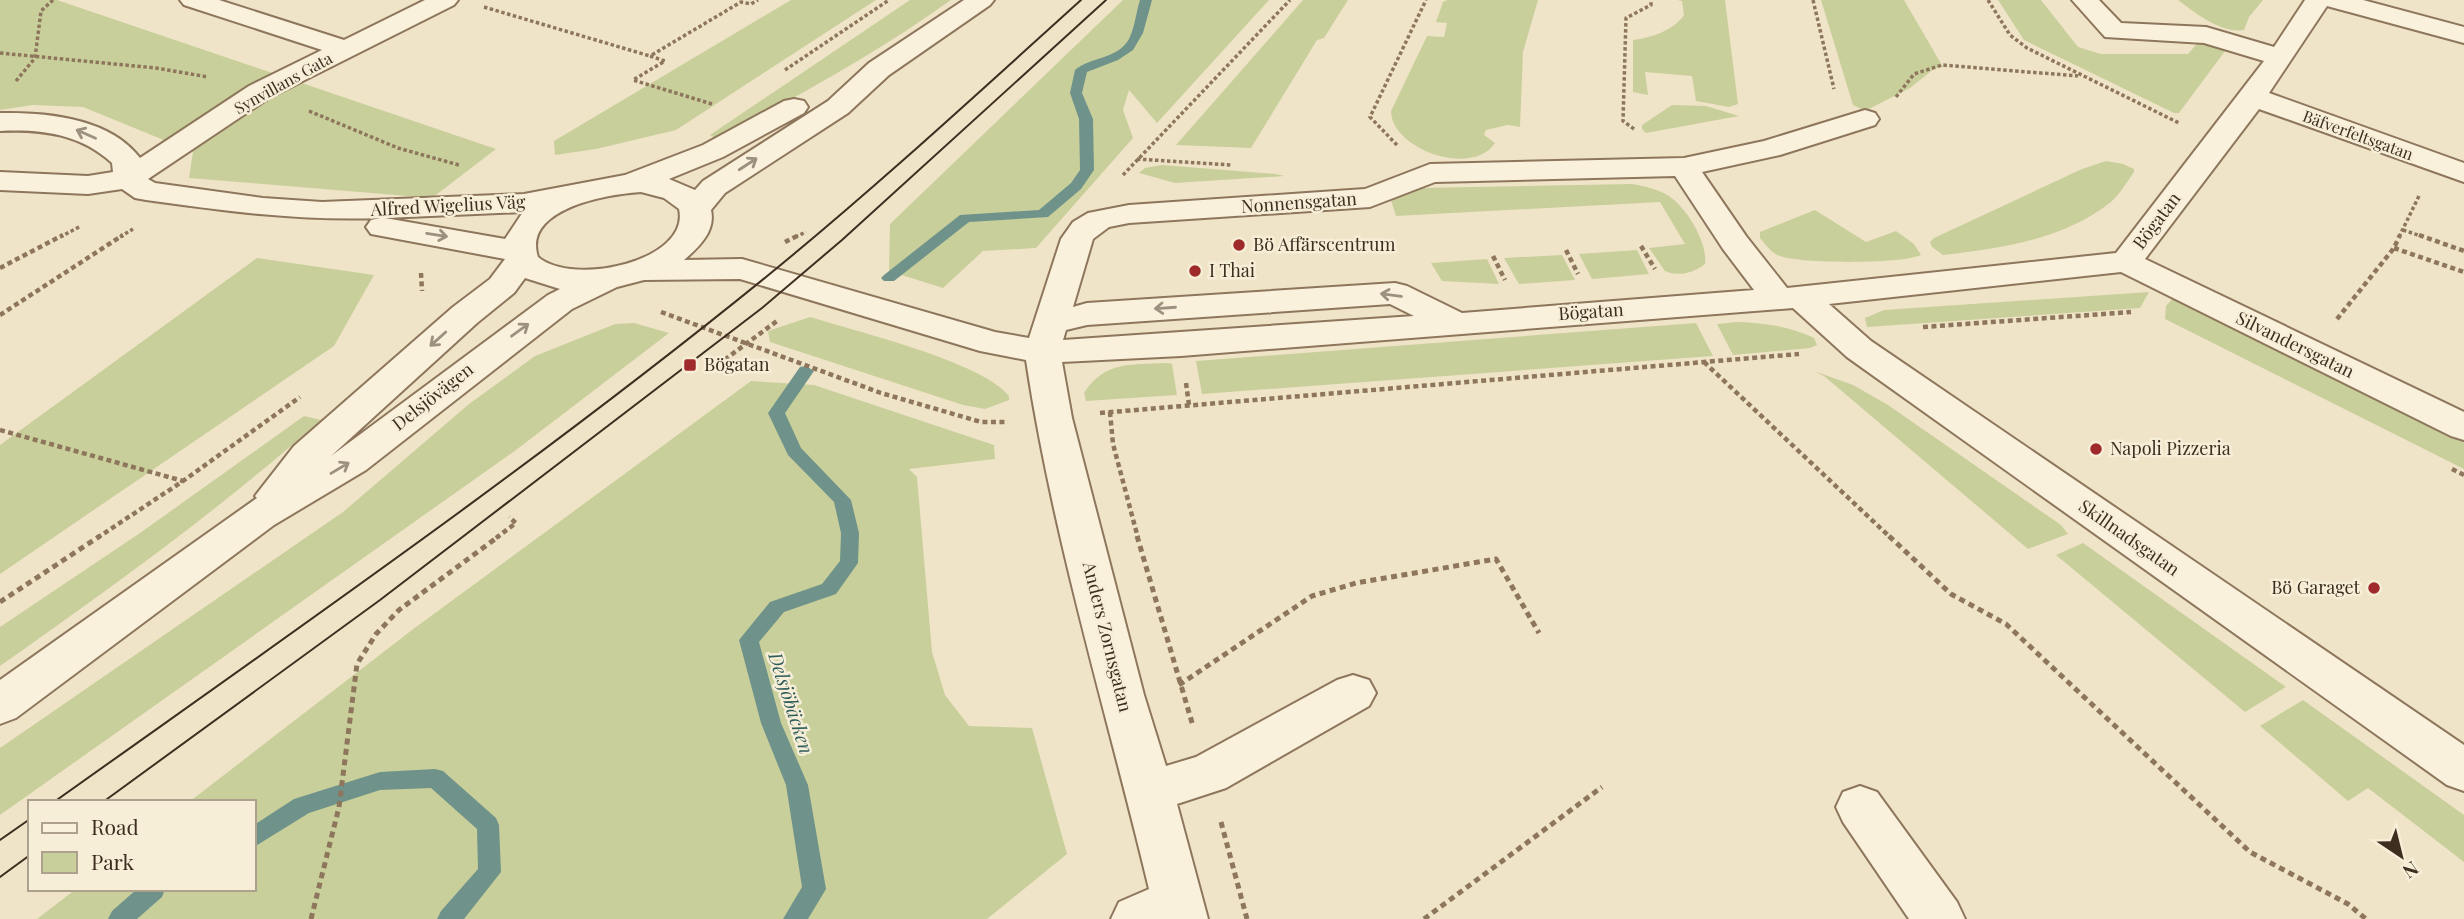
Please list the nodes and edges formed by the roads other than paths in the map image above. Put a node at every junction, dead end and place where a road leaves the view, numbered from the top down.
1 (193, 0) edge
2 (445, 0) edge
3 (981, 0) edge
4 (2318, 0) edge
5 (2334, 0) edge
6 (2085, 1) edge
7 (2464, 35) edge
8 (345, 49) junction
9 (2280, 57) junction
10 (879, 69) junction
11 (2253, 97) junction
12 (1859, 121) road end
13 (0, 122) edge
14 (1669, 167) junction
15 (2464, 173) edge
16 (0, 181) edge
17 (630, 183) junction
18 (137, 185) junction
19 (574, 195) junction
20 (322, 211) junction
21 (696, 218) junction
22 (521, 256) junction
23 (2126, 262) junction
24 (742, 269) junction
25 (640, 270) junction
26 (607, 279) junction
27 (1789, 298) junction
28 (1047, 338) junction
29 (2464, 427) edge
30 (260, 515) junction
31 (1353, 693) dead end
32 (0, 705) edge
33 (2464, 771) edge
34 (1150, 792) junction
35 (1860, 807) dead end
36 (1165, 913) edge
37 (1940, 919) edge

1 - 8 street
2 - 8 street, Synvillans Gata
3 - 10 street
4 - 9 street, Bögatan
5 - 7 street
6 - 9 street
8 - 18 street, Synvillans Gata
9 - 11 street, Bögatan
10 - 17 street
21 -> 10 street
11 - 15 street, Bäfverfeltsgatan
11 - 23 street, Bögatan
12 - 14 street, Nonnensgatan
18 -> 13 street
14 - 27 street
14 - 28 street, Nonnensgatan
16 - 18 street, Alfred Wigelius Väg
17 - 19 street
17 - 21 street
18 - 20 street, Alfred Wigelius Väg
19 - 20 street, Alfred Wigelius Väg
19 - 22 street, Delsjövägen
20 -> 22 street, Alfred Wigelius Väg
21 - 24 street
21 - 25 street
22 - 26 street, Alfred Wigelius Väg
22 -> 30 street, Delsjövägen
23 - 27 street, Bögatan
23 - 29 street, Silvandersgatan
24 - 25 street
24 - 28 street
25 - 26 street
30 -> 26 street, Delsjövägen
27 - 28 street, Bögatan
27 - 33 street, Skillnadsgatan
28 - 34 street, Anders Zornsgatan
30 - 32 street, Delsjövägen
31 - 34 street
34 - 36 street, Anders Zornsgatan
35 - 37 street

